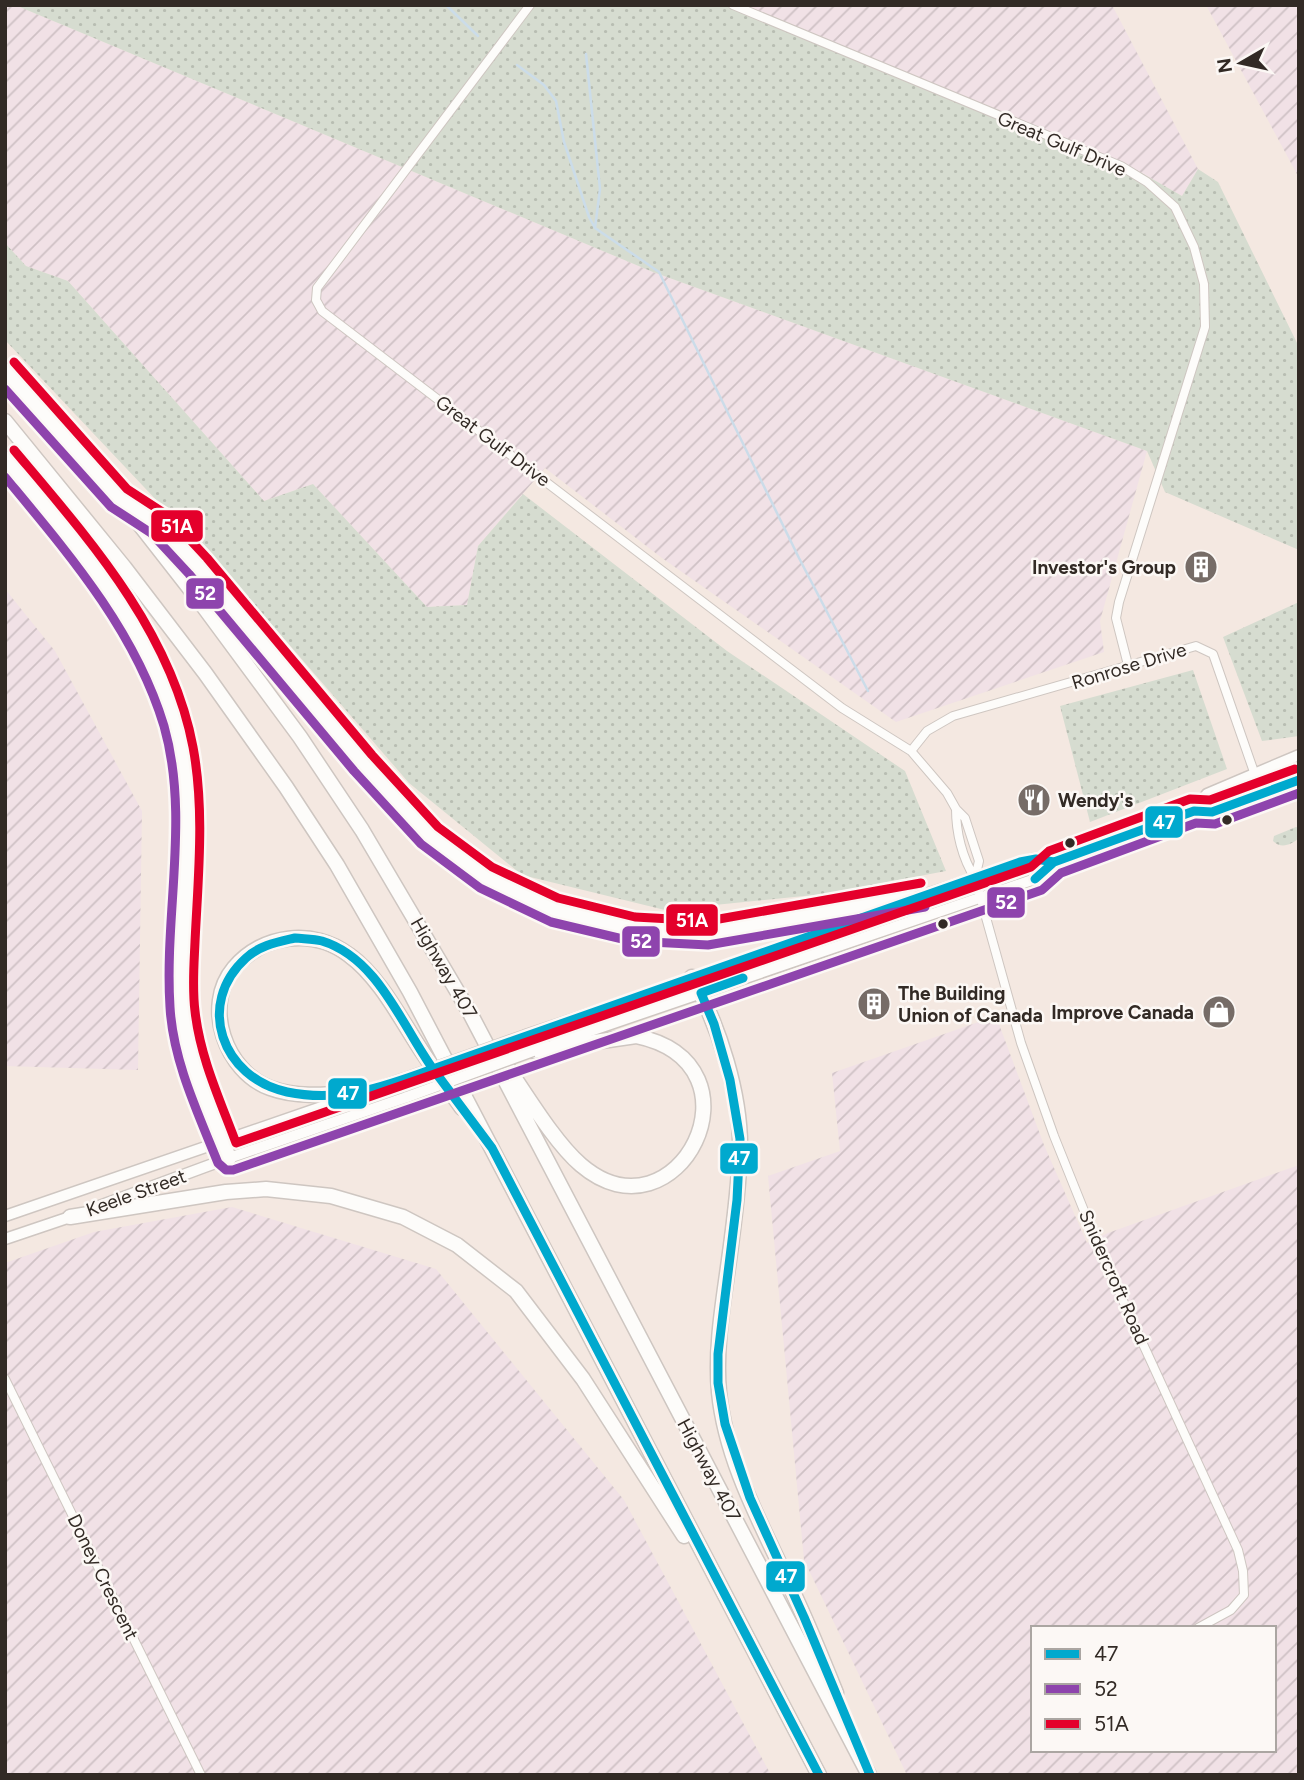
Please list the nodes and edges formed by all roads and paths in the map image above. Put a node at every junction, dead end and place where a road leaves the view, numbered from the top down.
1 (530, 5) edge
2 (733, 5) edge
3 (5, 370) edge
4 (5, 421) edge
5 (5, 458) edge
6 (119, 498) junction
7 (1128, 665) junction
8 (911, 751) junction
9 (1299, 755) edge
10 (1255, 775) junction
11 (1299, 780) edge
12 (1262, 795) junction
13 (1194, 811) junction
14 (1054, 862) junction
15 (975, 878) junction
16 (913, 898) junction
17 (980, 898) junction
18 (692, 978) junction
19 (701, 993) junction
20 (470, 1013) junction
21 (533, 1051) junction
22 (365, 1092) junction
23 (222, 1141) junction
24 (492, 1148) junction
25 (229, 1158) junction
26 (5, 1216) edge
27 (70, 1217) junction
28 (5, 1239) edge
29 (5, 1379) edge
30 (732, 1610) junction
31 (1202, 1626) edge
32 (201, 1775) edge
33 (819, 1775) edge
34 (869, 1775) edge

1 - 8 street, Great Gulf Drive
2 - 7 street, Great Gulf Drive
3 - 6 highway, Highway 407
4 - 24 highway
5 - 23 highway
6 - 16 highway
6 - 20 highway, Highway 407
7 - 8 street, Ronrose Drive
7 - 10 street, Ronrose Drive
8 - 15 street, Great Gulf Drive
9 - 10 main road, Keele Street
10 - 12 street, Ronrose Drive
10 - 13 main road, Keele Street
11 - 12 main road, Keele Street
12 - 13 main road, Keele Street
13 - 14 main road, Keele Street
14 - 15 main road, Keele Street
14 - 17 main road, Keele Street
15 - 16 main road, Keele Street
15 - 17 street, Great Gulf Drive
16 - 18 main road, Keele Street
17 - 19 main road, Keele Street
17 - 31 street, Snidercroft Road
18 - 19 highway
18 - 22 main road, Keele Street, bridge
19 - 21 main road, Keele Street
19 - 34 highway
20 - 21 highway
20 - 34 highway, Highway 407
21 - 25 main road, Keele Street, bridge
22 - 23 main road, Keele Street
22 - 24 highway
23 - 25 highway
23 - 26 main road, Keele Street
24 - 30 highway
25 - 27 main road, Keele Street
27 - 28 main road, Keele Street
27 - 30 highway
29 - 32 street, Doney Crescent
30 - 33 highway

